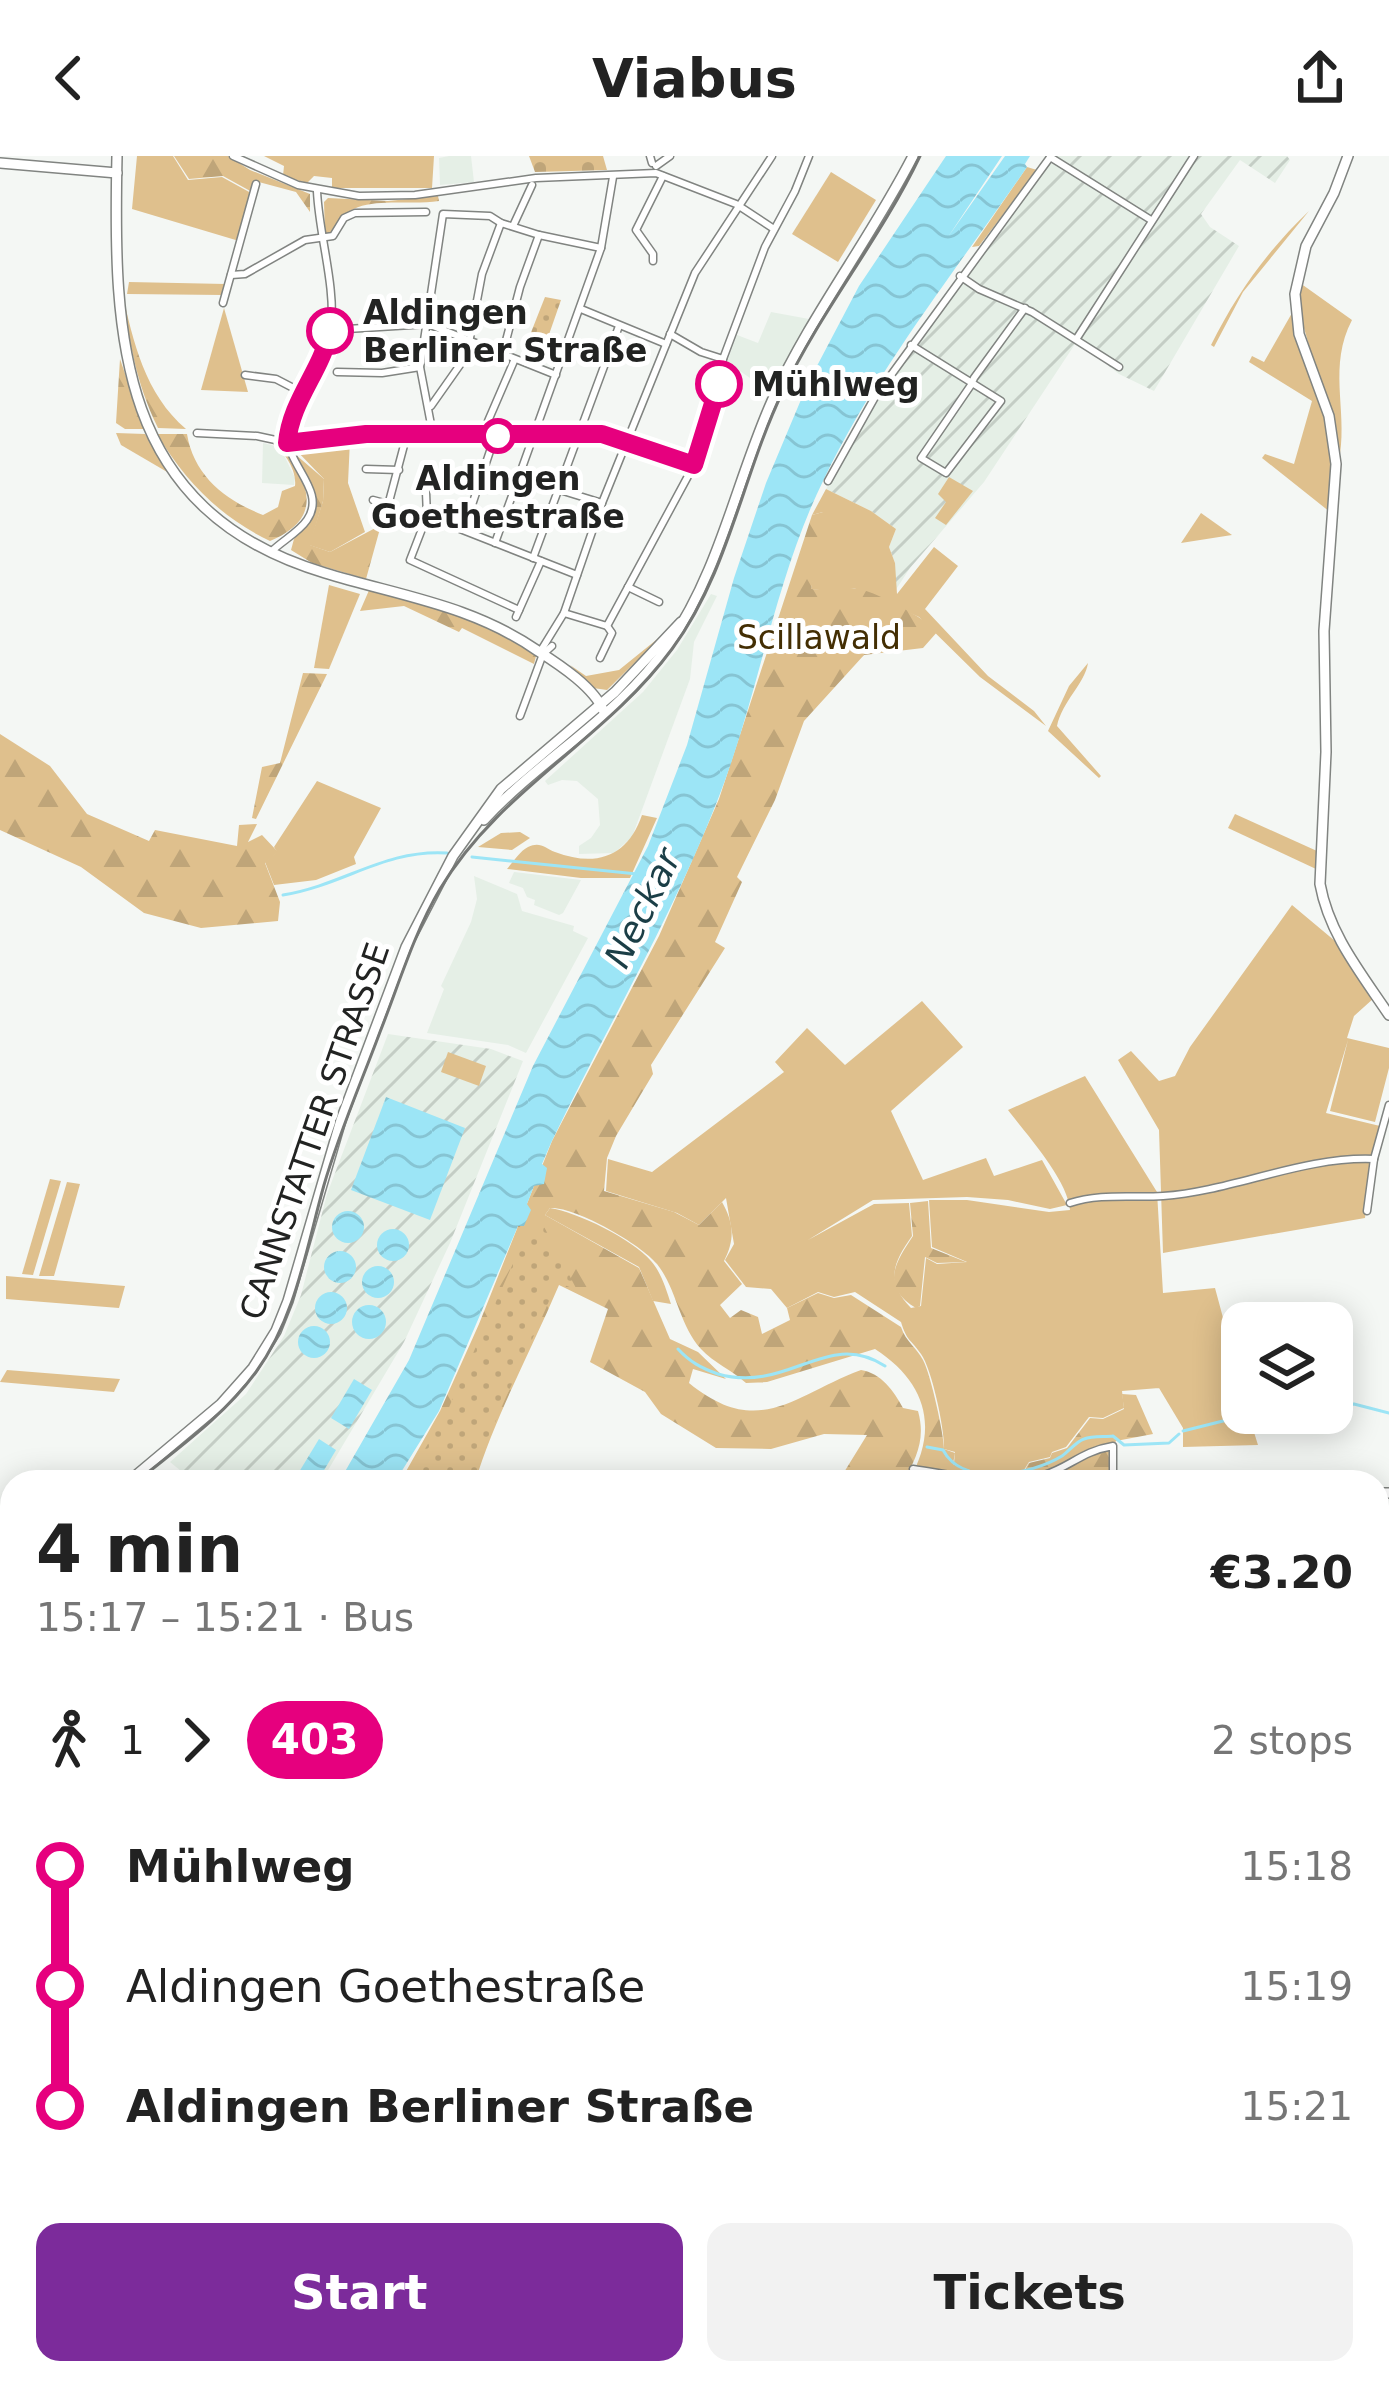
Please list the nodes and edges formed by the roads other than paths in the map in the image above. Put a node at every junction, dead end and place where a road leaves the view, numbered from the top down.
1 (115, 156) edge
2 (233, 156) edge
3 (670, 156) edge
4 (772, 156) edge
5 (809, 156) edge
6 (914, 156) edge
7 (1195, 156) edge
8 (1348, 156) edge
9 (1050, 157) edge
10 (0, 163) edge
11 (655, 167) edge
12 (101, 171) junction
13 (117, 172) junction
14 (613, 177) junction
15 (256, 184) dead end
16 (532, 185) dead end
17 (317, 191) junction
18 (116, 196) junction
19 (741, 206) junction
20 (427, 212) dead end
21 (1150, 220) junction
22 (501, 224) junction
23 (513, 227) junction
24 (774, 229) junction
25 (539, 235) junction
26 (321, 238) junction
27 (601, 248) junction
28 (652, 261) dead end
29 (231, 275) junction
30 (960, 276) junction
31 (224, 303) dead end
32 (1025, 308) junction
33 (581, 309) junction
34 (428, 324) junction
35 (619, 326) junction
36 (331, 330) junction
37 (670, 334) junction
38 (1077, 338) junction
39 (471, 344) junction
40 (666, 344) junction
41 (911, 345) junction
42 (502, 356) junction
43 (723, 359) junction
44 (514, 361) junction
45 (420, 367) junction
46 (1119, 367) dead end
47 (338, 372) dead end
48 (245, 375) dead end
49 (556, 375) junction
50 (972, 383) junction
51 (302, 392) junction
52 (430, 406) junction
53 (197, 433) dead end
54 (407, 434) junction
55 (579, 434) junction
56 (433, 435) junction
57 (534, 435) junction
58 (481, 436) junction
59 (495, 436) junction
60 (626, 440) junction
61 (287, 443) junction
62 (694, 465) junction
63 (424, 468) dead end
64 (366, 469) dead end
65 (399, 470) junction
66 (521, 478) junction
67 (828, 481) dead end
68 (560, 488) junction
69 (373, 500) dead end
70 (602, 503) junction
71 (428, 516) junction
72 (463, 530) junction
73 (292, 533) junction
74 (286, 543) junction
75 (495, 543) junction
76 (275, 552) junction
77 (537, 559) junction
78 (304, 566) junction
79 (577, 575) junction
80 (628, 587) junction
81 (659, 602) dead end
82 (565, 613) junction
83 (681, 622) junction
84 (607, 626) junction
85 (547, 647) junction
86 (600, 658) dead end
87 (598, 705) junction
88 (520, 716) dead end
89 (1389, 1015) edge
90 (1389, 1105) edge
91 (1374, 1159) junction
92 (1070, 1203) dead end
93 (1366, 1211) dead end
94 (913, 1469) dead end
95 (142, 1470) edge
96 (920, 1470) edge
97 (1053, 1470) edge
98 (1113, 1470) edge

1 - 12 main road
1 - 13 main road
2 - 17 street
3 - 11 street
4 - 19 street
5 - 24 street
6 - 83 main road
7 - 21 street
8 - 89 main road
9 - 21 street
9 - 30 street
10 - 12 main road
11 - 14 street
11 - 19 street
11 - 28 street
12 - 13 main road
12 - 18 main road
13 - 18 main road
14 - 17 street
14 - 27 street
15 - 29 street
16 - 23 street
17 - 26 street
18 - 76 main road
19 - 24 street
19 - 37 street
20 - 26 street
21 - 38 street
22 - 23 street
22 - 34 street
22 - 39 street
23 - 25 street
24 - 43 street
25 - 27 street
25 - 42 street
26 - 29 street
26 - 36 street
27 - 33 street
29 - 31 street
30 - 32 street
30 - 41 street
32 - 38 street
32 - 50 street
33 - 35 street
33 - 49 street
34 - 36 street
34 - 39 street
34 - 45 street
35 - 40 street
35 - 55 street
36 - 51 street
37 - 40 street
37 - 43 street
38 - 46 street
39 - 42 street
39 - 52 street
40 - 60 street
41 - 50 street
41 - 67 street
42 - 44 street
43 - 62 street
44 - 49 street
44 - 58 street
45 - 47 street
45 - 52 street
48 - 51 street
49 - 57 street
50 - 50 street
51 - 61 street
52 - 56 street
53 - 61 street
54 - 56 street
54 - 61 street
54 - 65 street
55 - 57 street
55 - 60 street
55 - 68 street
56 - 58 street
57 - 59 street
57 - 66 street
58 - 59 street
59 - 72 street
60 - 62 street
60 - 70 street
61 - 73 street
62 - 80 street
63 - 71 street
64 - 65 street
65 - 69 street
66 - 68 street
66 - 75 street
68 - 70 street
68 - 77 street
70 - 79 street
71 - 72 street
71 - 77 street
72 - 75 street
73 - 74 street
73 - 76 street
74 - 76 street
74 - 78 street
75 - 77 street
76 - 78 main road
77 - 79 street
78 - 85 main road
79 - 82 street
80 - 81 street
80 - 84 street
82 - 84 street
82 - 85 street
83 - 87 main road
83 - 87 main road
84 - 86 street
85 - 87 main road
85 - 88 street
87 - 95 main road, CANNSTATTER STRASSE
90 - 91 street
91 - 92 street
91 - 93 street
94 - 96 street
97 - 98 street

